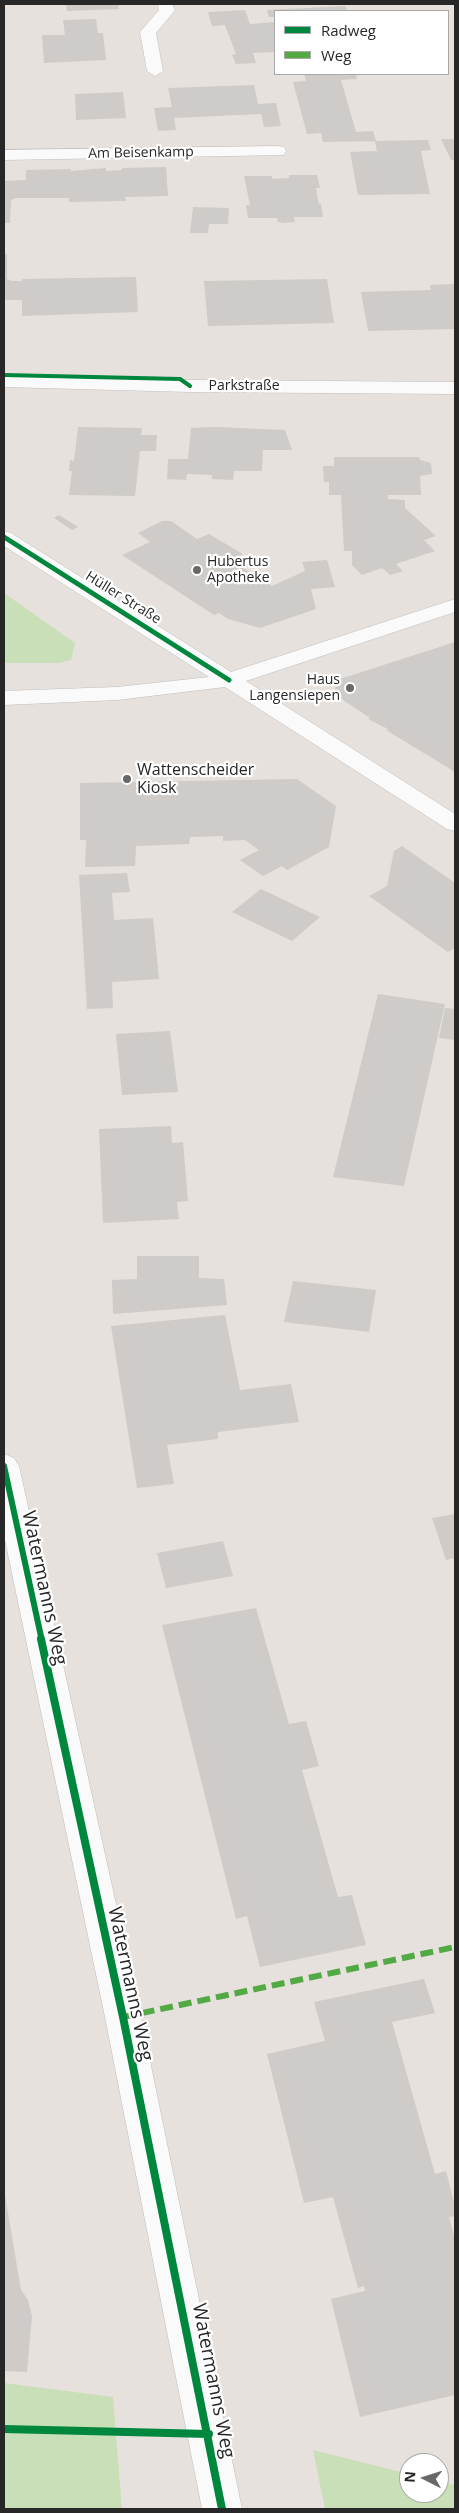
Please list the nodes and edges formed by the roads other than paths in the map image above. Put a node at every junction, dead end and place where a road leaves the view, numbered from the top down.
1 (165, 4) edge
2 (155, 71) dead end
3 (278, 151) dead end
4 (4, 155) edge
5 (4, 382) edge
6 (455, 388) edge
7 (4, 538) edge
8 (455, 604) edge
9 (229, 680) junction
10 (4, 698) edge
11 (455, 824) edge
12 (4, 1466) edge
13 (222, 2509) edge

1 - 2 street
3 - 4 street, Am Beisenkamp
5 - 6 street, Parkstraße
7 - 9 street, Hüller Straße
8 - 9 street
9 - 10 street
9 - 11 street, Hüller Straße
12 - 13 street, Watermanns Weg

